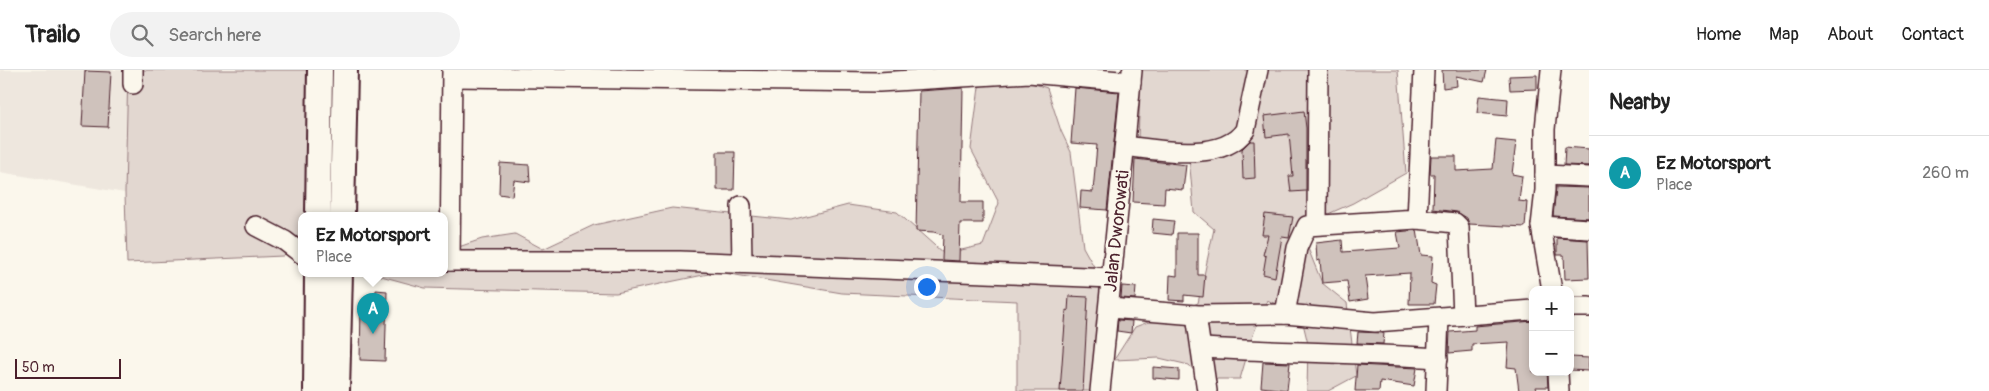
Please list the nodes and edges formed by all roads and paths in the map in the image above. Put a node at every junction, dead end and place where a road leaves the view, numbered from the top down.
1 (320, 70) edge
2 (345, 70) edge
3 (1258, 70) edge
4 (1318, 70) edge
5 (1424, 70) edge
6 (1551, 70) edge
7 (452, 74) edge
8 (867, 76) edge
9 (1132, 76) edge
10 (1125, 146) junction
11 (1545, 175) junction
12 (1589, 177) edge
13 (318, 205) edge
14 (342, 205) edge
15 (741, 206) dead end
16 (1417, 220) junction
17 (448, 224) edge
18 (1317, 224) junction
19 (256, 226) dead end
20 (1541, 226) junction
21 (1589, 229) edge
22 (298, 251) edge
23 (448, 261) edge
24 (742, 263) junction
25 (317, 277) edge
26 (340, 277) edge
27 (1112, 278) junction
28 (1551, 286) edge
29 (1589, 306) edge
30 (1574, 307) edge
31 (1110, 308) junction
32 (1529, 310) edge
33 (1285, 314) junction
34 (1196, 315) junction
35 (1463, 315) junction
36 (1439, 318) junction
37 (1201, 348) junction
38 (1438, 358) junction
39 (1558, 376) edge
40 (316, 391) edge
41 (337, 391) edge
42 (1100, 391) edge
43 (1208, 391) edge
44 (1436, 391) edge
45 (1559, 391) edge

1 - 13 main road
2 - 14 main road
3 - 10 street
4 - 18 street
5 - 16 street
6 - 11 street
7 - 8 street
7 - 17 street
8 - 9 street
9 - 10 street, Jalan Dworowati
10 - 27 street, Jalan Dworowati
11 - 12 street
11 - 20 street
13 - 14 main road
15 - 24 street
16 - 18 street
16 - 35 street
18 - 33 street
19 - 22 street
20 - 21 street
20 - 28 street
23 - 24 street
24 - 27 street
25 - 40 main road
26 - 41 main road
27 - 31 street, Jalan Dworowati
29 - 30 street
31 - 34 street
31 - 42 street, Jalan Dworowati
32 - 35 street
33 - 34 street
33 - 36 street
34 - 37 street
35 - 36 street
36 - 38 street
37 - 38 street
37 - 43 street
38 - 44 street
39 - 45 street

